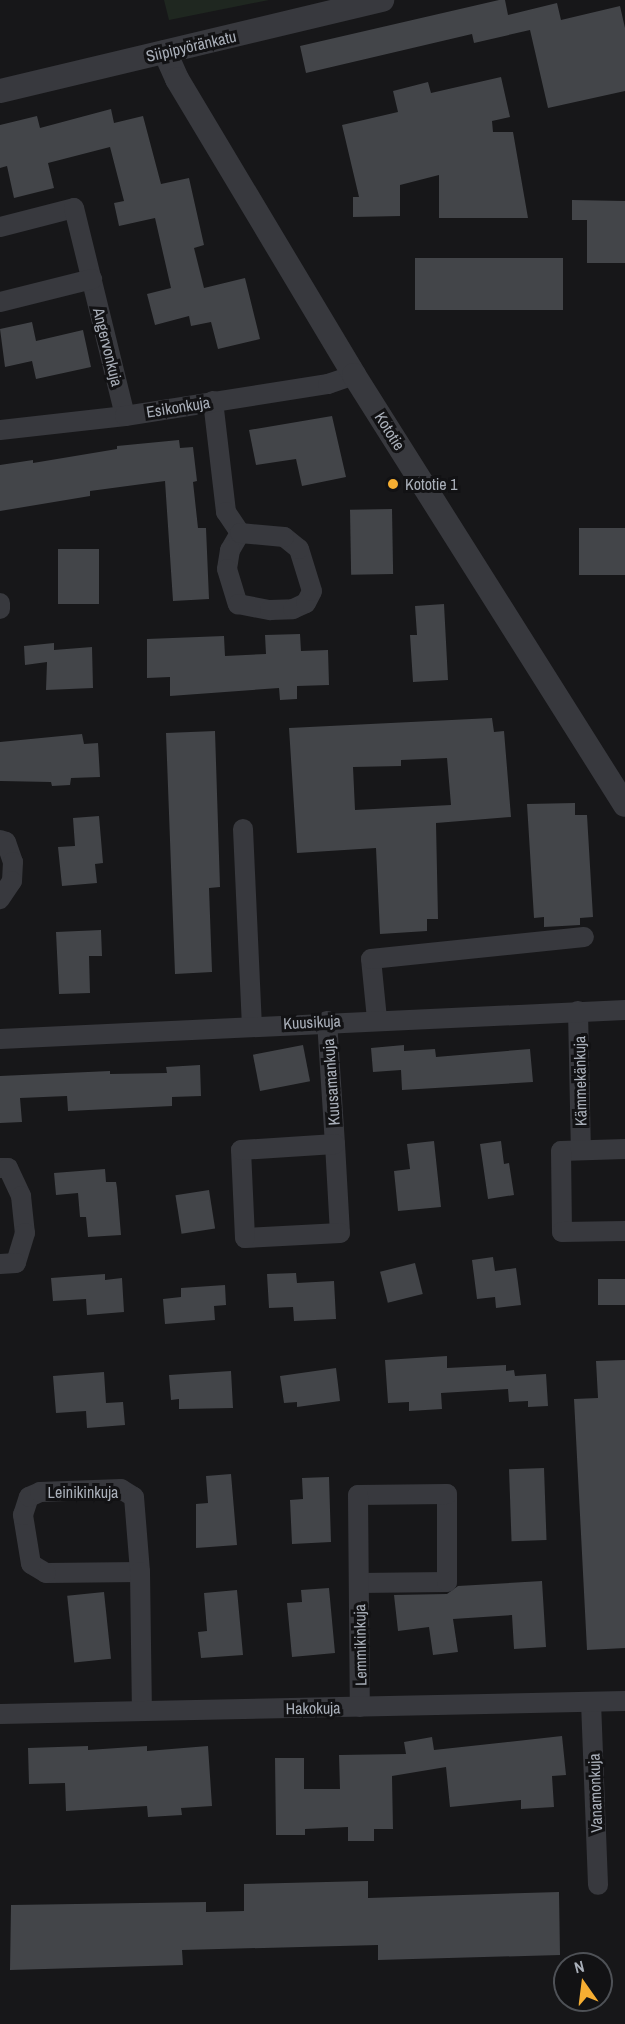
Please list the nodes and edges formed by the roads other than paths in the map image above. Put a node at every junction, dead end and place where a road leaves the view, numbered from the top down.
1 (382, 0) edge
2 (165, 52) junction
3 (0, 91) edge
4 (0, 227) edge
5 (92, 279) junction
6 (0, 302) edge
7 (354, 375) junction
8 (213, 401) junction
9 (125, 416) junction
10 (0, 430) edge
11 (240, 533) junction
12 (0, 603) edge
13 (0, 609) edge
14 (625, 805) edge
15 (243, 829) dead end
16 (0, 840) edge
17 (0, 899) edge
18 (584, 937) dead end
19 (625, 1010) edge
20 (578, 1011) junction
21 (377, 1019) junction
22 (327, 1021) junction
23 (252, 1025) junction
24 (0, 1039) edge
25 (335, 1144) junction
26 (625, 1149) edge
27 (581, 1150) junction
28 (0, 1167) edge
29 (625, 1231) edge
30 (0, 1264) edge
31 (140, 1572) junction
32 (359, 1583) junction
33 (625, 1701) edge
34 (591, 1702) junction
35 (360, 1707) junction
36 (142, 1711) junction
37 (0, 1714) edge
38 (598, 1885) dead end

1 - 2 street, Siipipyöränkatu
2 - 3 street, Siipipyöränkatu
2 - 7 street, Kototie
4 - 5 street, Angervonkuja
5 - 6 street
5 - 9 street, Angervonkuja
7 - 8 street, Esikonkuja
7 - 14 street, Kototie
8 - 9 street, Esikonkuja
8 - 11 street
9 - 10 street, Esikonkuja
11 - 11 street
12 - 13 street
15 - 23 street
16 - 17 street
18 - 21 street
19 - 20 street, Kuusikuja
20 - 21 street, Kuusikuja
20 - 27 street, Kämmekänkuja
21 - 22 street, Kuusikuja
22 - 23 street, Kuusikuja
22 - 25 street, Kuusamankuja
23 - 24 street, Kuusikuja
25 - 25 street, Kuusamankuja
26 - 27 street, Kämmekänkuja
27 - 29 street, Kämmekänkuja
28 - 30 street
31 - 31 street, Leinikinkuja
31 - 36 street, Leinikinkuja
32 - 32 street, Lemmikinkuja
32 - 35 street, Lemmikinkuja
33 - 34 street, Hakokuja
34 - 35 street, Hakokuja
34 - 38 street, Vanamonkuja
35 - 36 street, Hakokuja
36 - 37 street, Hakokuja

